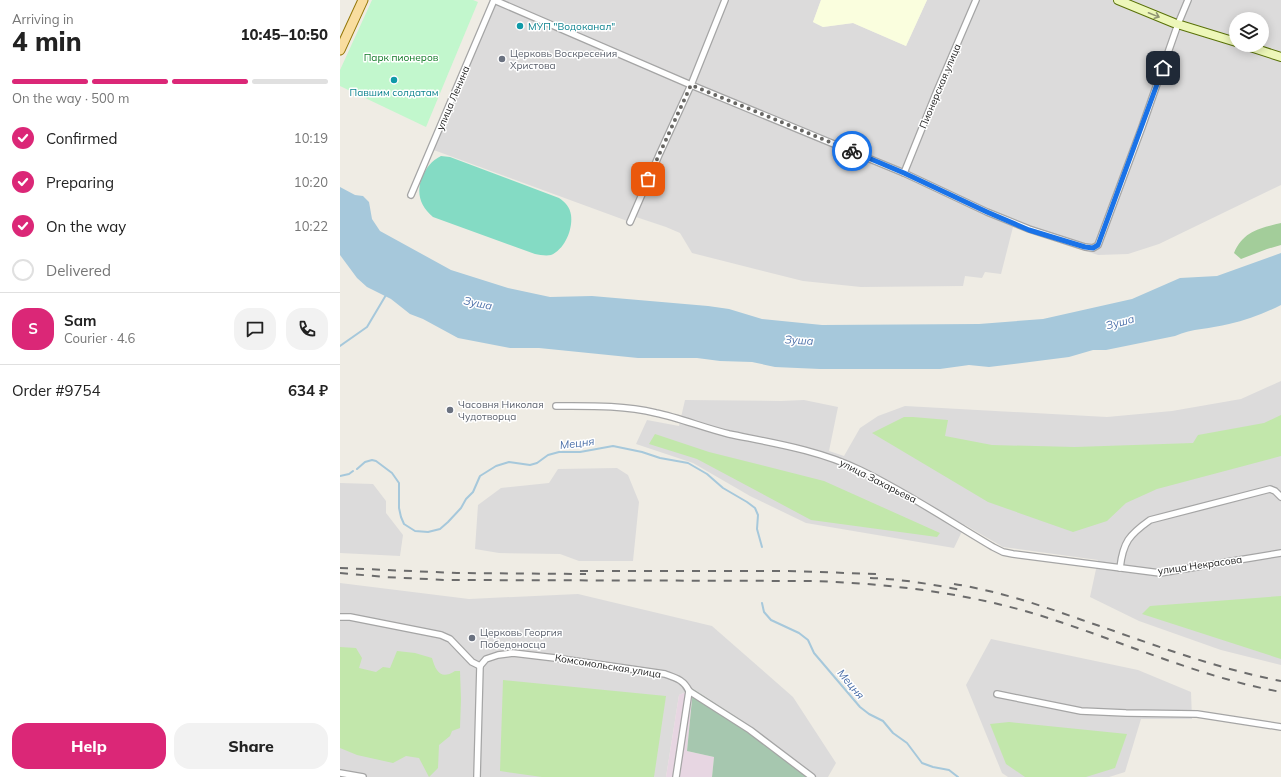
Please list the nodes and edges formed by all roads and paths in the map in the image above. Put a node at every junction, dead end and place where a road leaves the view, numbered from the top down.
1 (363, 0) edge
2 (494, 0) edge
3 (725, 0) edge
4 (976, 0) edge
5 (1118, 0) edge
6 (1188, 0) edge
7 (1178, 24) junction
8 (1229, 40) edge
9 (340, 50) edge
10 (1266, 52) edge
11 (1281, 57) edge
12 (691, 85) junction
13 (904, 173) junction
14 (411, 195) dead end
15 (630, 222) dead end
16 (556, 406) dead end
17 (1281, 497) edge
18 (1281, 553) edge
19 (1120, 568) junction
20 (340, 616) edge
21 (480, 666) junction
22 (689, 691) junction
23 (997, 694) dead end
24 (1281, 727) edge
25 (340, 773) edge
26 (363, 777) edge
27 (477, 777) edge
28 (676, 777) edge
29 (812, 777) edge

1 - 9 main road
2 - 12 street
2 - 14 street, улица Ленина
3 - 12 street
4 - 13 street, Пионерская улица
5 -> 7 main road
6 - 7 street
7 - 8 main road
7 - 13 street
10 - 11 main road
12 - 13 street
12 - 15 street
16 - 19 street, улица Захарьева
17 - 19 street
18 - 19 street, улица Некрасова
20 - 21 street
21 - 22 street, Комсомольская улица
21 - 27 street
22 - 28 street
22 - 29 street, Комсомольская улица
23 - 24 street
25 - 26 street

